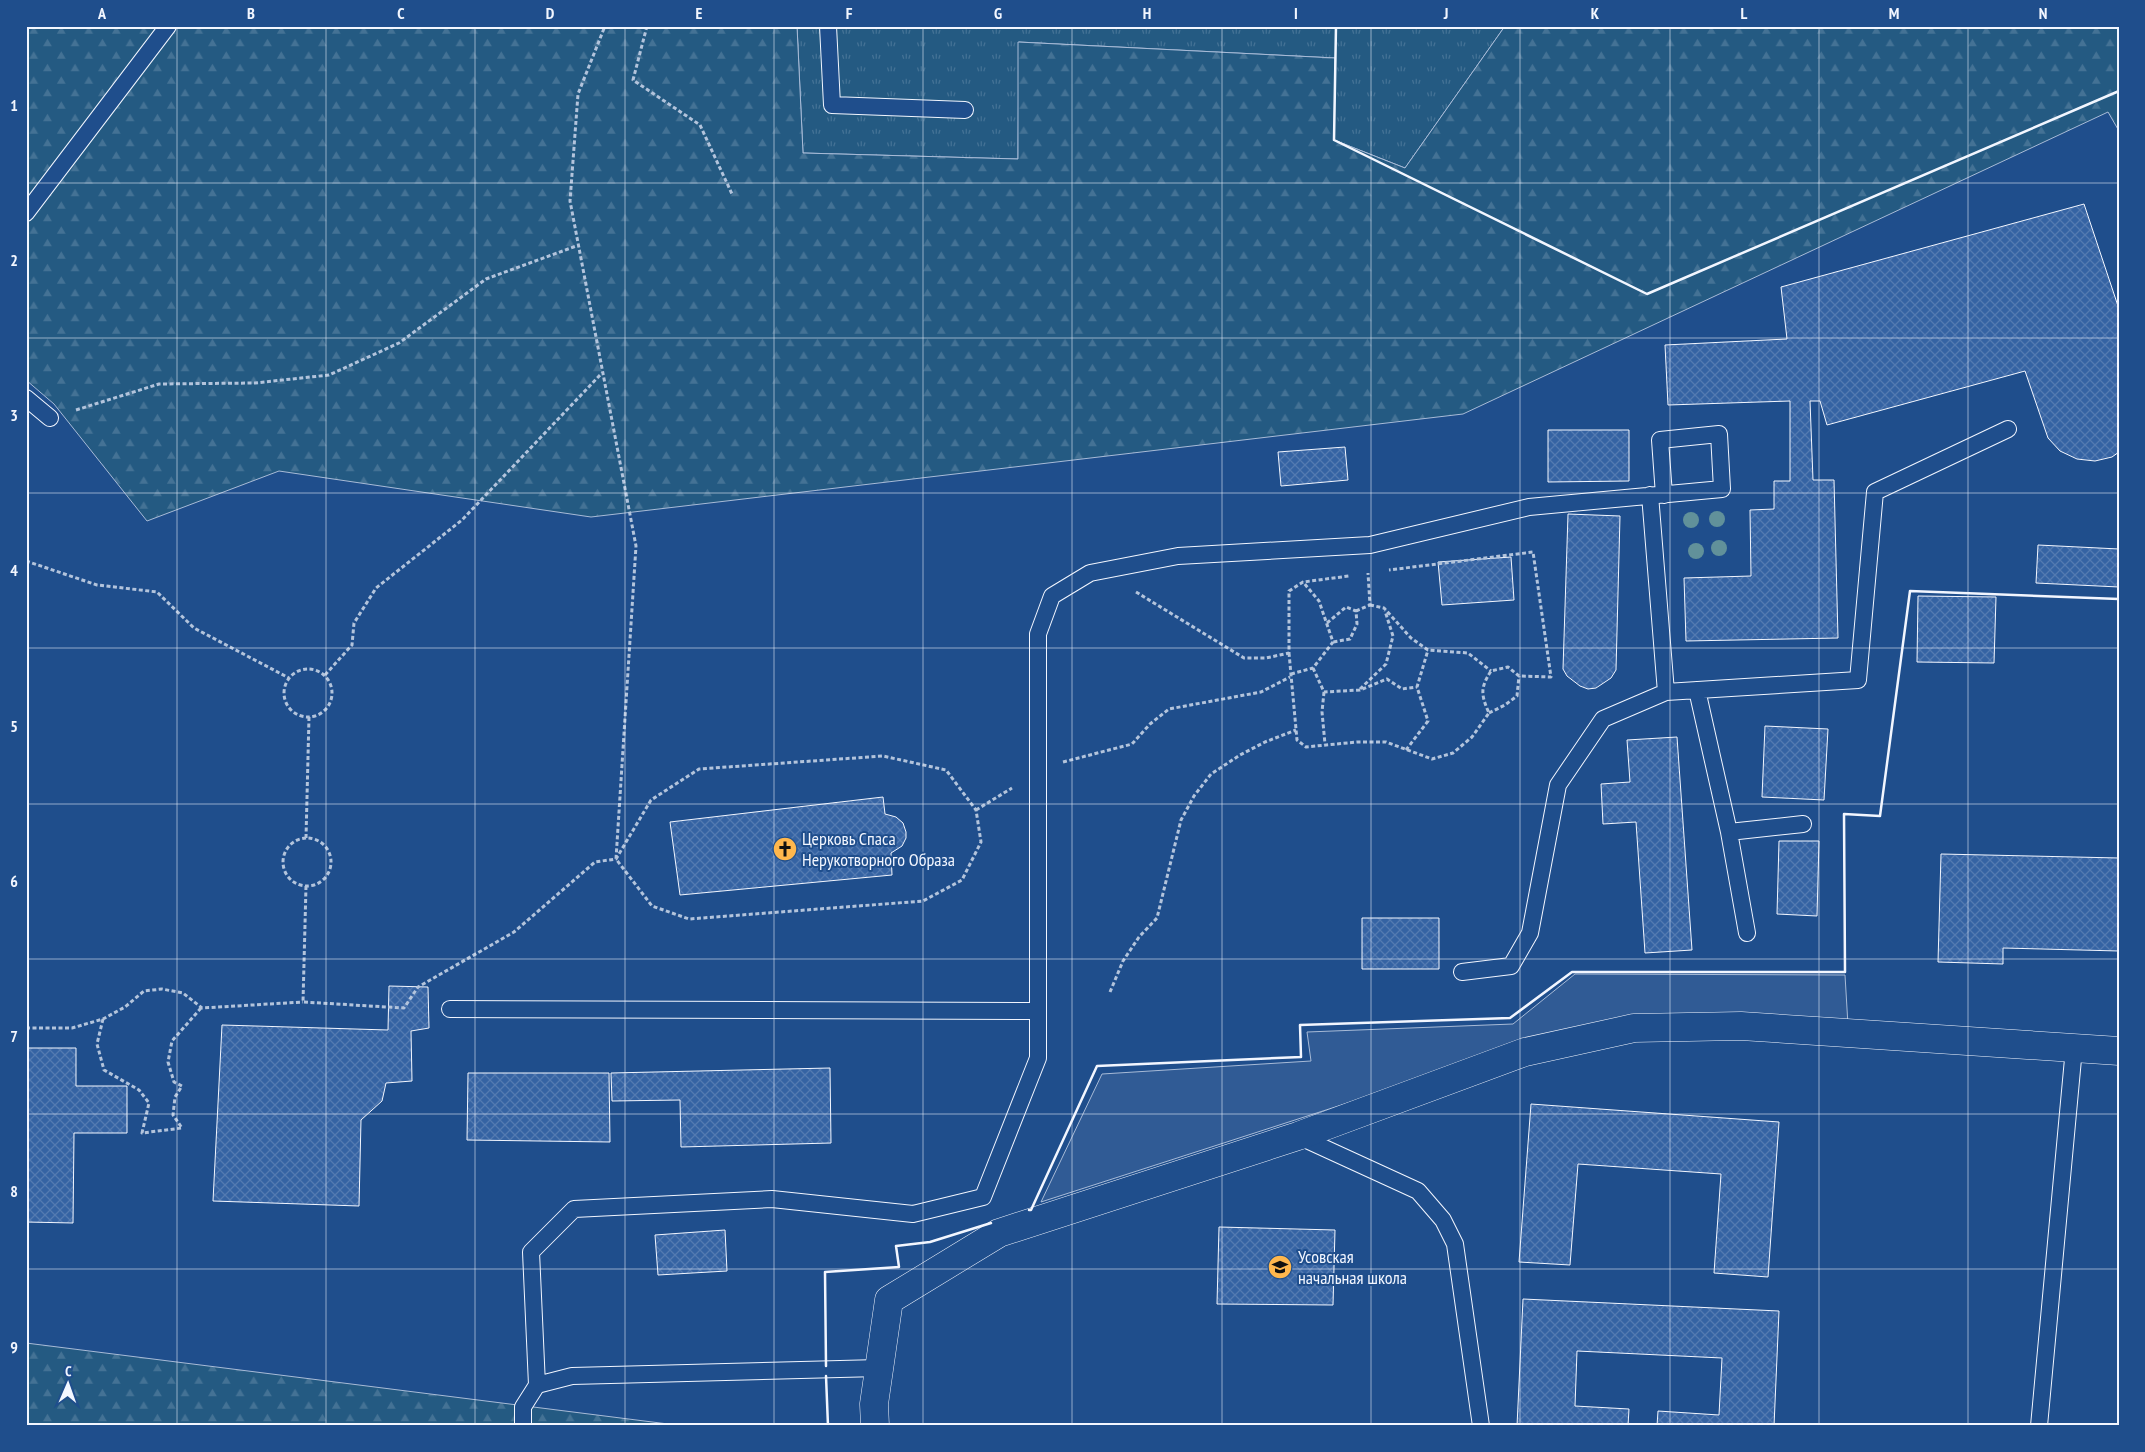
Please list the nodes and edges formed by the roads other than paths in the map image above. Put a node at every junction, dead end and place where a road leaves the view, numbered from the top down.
1 (168, 26) edge
2 (828, 26) edge
3 (965, 110) dead end
4 (26, 213) edge
5 (26, 398) edge
6 (50, 418) road end
7 (2008, 429) dead end
8 (1657, 495) junction
9 (1697, 690) junction
10 (1666, 692) junction
11 (1803, 824) dead end
12 (1729, 832) junction
13 (1748, 933) dead end
14 (1462, 972) dead end
15 (450, 1009) dead end
16 (1038, 1011) junction
17 (2074, 1048) junction
18 (2119, 1051) edge
19 (1298, 1136) junction
20 (879, 1368) junction
21 (537, 1385) junction
22 (523, 1426) edge
23 (875, 1426) edge
24 (1481, 1426) edge
25 (2039, 1426) edge

1 - 4 lane
2 - 3 lane
5 - 6 lane
7 - 9 lane
8 - 8 lane
8 - 10 lane
8 - 16 lane
9 - 10 lane
9 - 12 lane
10 - 14 lane
11 - 12 lane
12 - 13 lane
15 - 16 lane
16 - 21 lane
17 - 18 street
17 - 19 street
17 - 25 lane
19 - 20 street
19 - 24 lane
20 - 21 lane
20 - 23 street
21 - 22 lane

